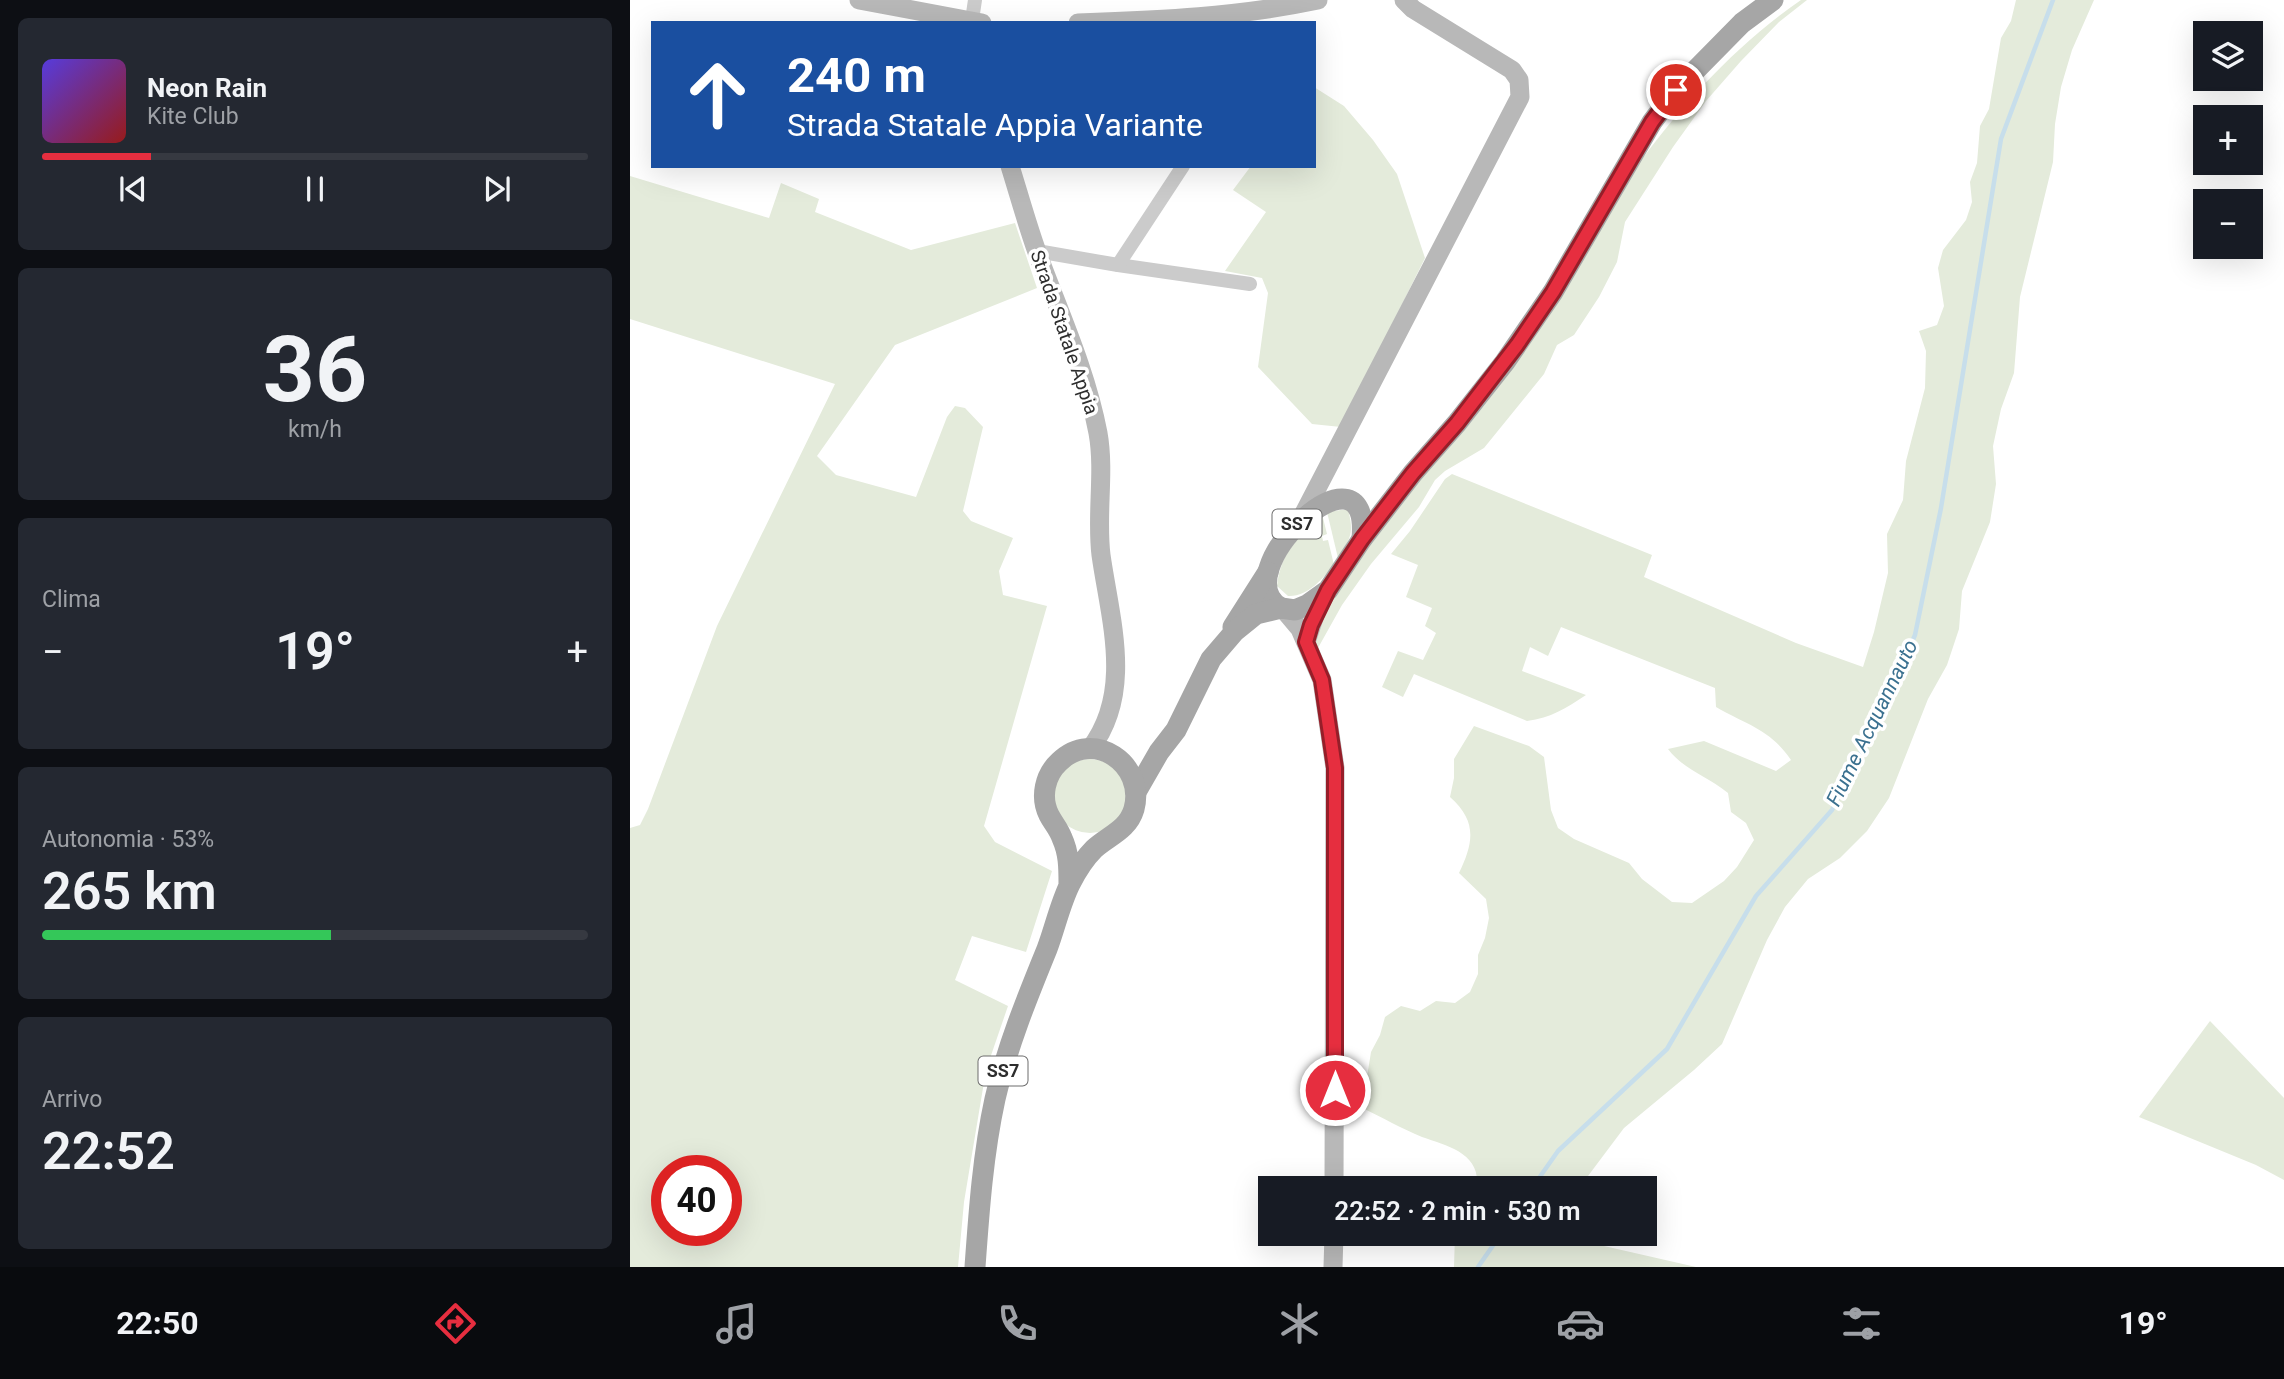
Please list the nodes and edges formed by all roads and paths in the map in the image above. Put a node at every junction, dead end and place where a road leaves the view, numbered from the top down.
1 (859, 0) edge
2 (975, 0) edge
3 (1318, 0) edge
4 (1404, 0) edge
5 (1773, 0) edge
6 (1251, 18) edge
7 (972, 21) edge
8 (977, 21) edge
9 (1147, 21) edge
10 (1011, 168) edge
11 (1182, 168) edge
12 (1037, 251) junction
13 (1118, 265) junction
14 (1250, 284) dead end
15 (1328, 469) junction
16 (1413, 473) junction
17 (1350, 503) junction
18 (1301, 519) junction
19 (1362, 539) junction
20 (1269, 571) junction
21 (1328, 590) junction
22 (1282, 609) junction
23 (1306, 642) junction
24 (1223, 644) junction
25 (1110, 709) junction
26 (1090, 749) junction
27 (1159, 752) junction
28 (1116, 757) junction
29 (1136, 792) junction
30 (1056, 826) junction
31 (1108, 837) junction
32 (1069, 884) junction
33 (1334, 1176) edge
34 (1334, 1246) edge
35 (975, 1267) edge
36 (1334, 1267) edge

1 - 7 street
2 - 8 street
3 - 6 street
4 - 15 street
5 - 16 main road, SS7
6 - 9 street
10 - 12 street, Strada Statale Appia
11 - 13 street
12 - 13 street
12 - 25 street, Strada Statale Appia
13 - 14 street
15 - 17 street
15 - 18 street
16 - 17 main road, SS7
16 - 19 main road, SS7
17 - 18 main road, SS7
17 - 19 main road
18 - 20 main road, SS7
19 - 21 main road, SS7
20 - 22 main road
20 - 24 main road, SS7
21 - 22 main road, SS7
21 - 23 street
22 - 23 street
22 - 24 main road, SS7
23 - 33 street
24 - 27 main road, SS7
25 - 26 street, Strada Statale Appia
25 - 28 street, Strada Statale Appia
26 - 28 main road
26 - 30 main road, SS7
27 - 28 main road
27 - 29 main road, SS7
28 - 29 main road, Strada Statale Appia
29 - 31 main road, SS7
30 - 31 main road
30 - 32 main road, SS7
31 - 32 main road, SS7
32 - 35 main road, SS7
34 - 36 street

